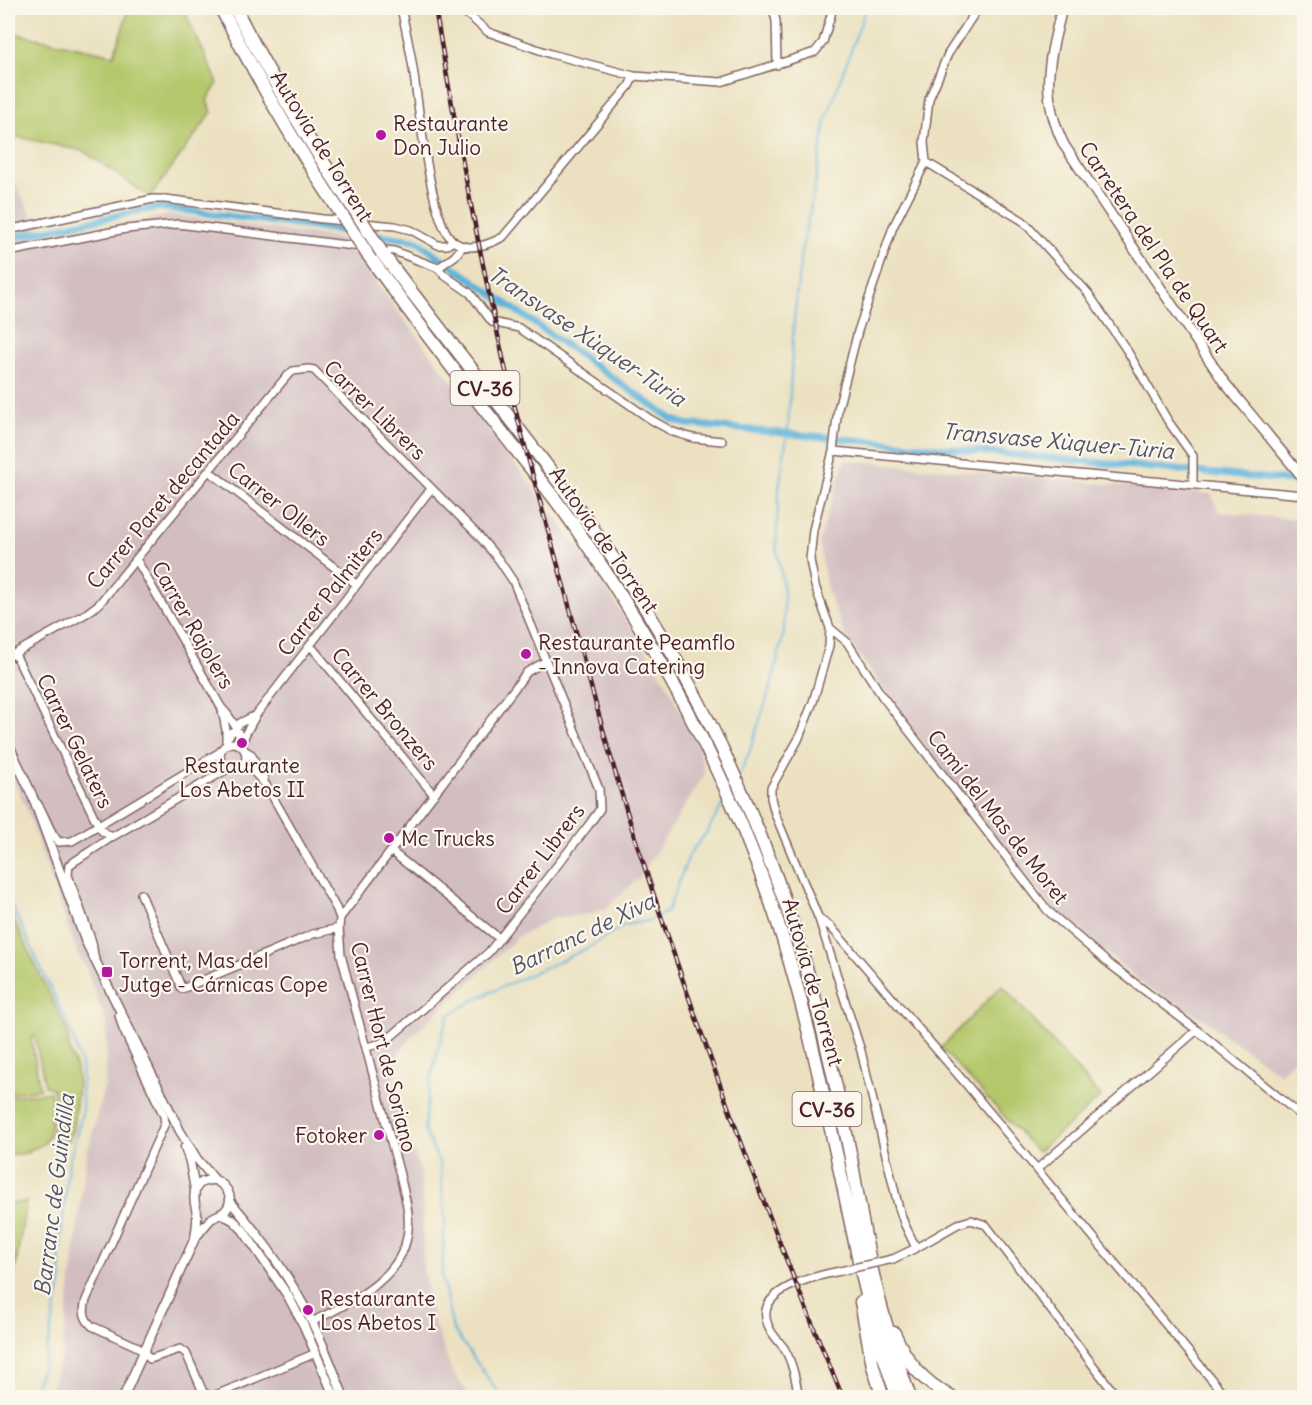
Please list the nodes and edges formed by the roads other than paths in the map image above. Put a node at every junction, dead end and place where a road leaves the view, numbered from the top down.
1 (221, 8) edge
2 (235, 8) edge
3 (401, 8) edge
4 (773, 8) edge
5 (833, 8) edge
6 (978, 8) edge
7 (1062, 8) edge
8 (459, 12) dead end
9 (777, 65) junction
10 (634, 76) junction
11 (926, 162) junction
12 (8, 230) edge
13 (453, 241) junction
14 (463, 246) junction
15 (8, 252) edge
16 (438, 268) junction
17 (302, 369) joint
18 (722, 441) dead end
19 (834, 447) junction
20 (209, 471) junction
21 (1305, 479) edge
22 (1193, 485) junction
23 (431, 489) junction
24 (1305, 495) edge
25 (136, 559) junction
26 (356, 584) junction
27 (830, 628) junction
28 (310, 645) junction
29 (11, 655) edge
30 (546, 661) junction
31 (221, 707) junction
32 (256, 715) junction
33 (229, 716) junction
34 (246, 720) junction
35 (235, 728) junction
36 (226, 742) junction
37 (8, 743) edge
38 (242, 748) junction
39 (220, 753) junction
40 (240, 766) junction
41 (229, 768) junction
42 (266, 784) junction
43 (32, 795) junction
44 (434, 795) junction
45 (98, 825) junction
46 (112, 837) junction
47 (391, 851) junction
48 (141, 894) dead end
49 (340, 918) junction
50 (819, 919) junction
51 (339, 928) junction
52 (500, 939) junction
53 (94, 959) junction
54 (808, 974) junction
55 (115, 1000) junction
56 (1197, 1030) junction
57 (366, 1047) junction
58 (813, 1047) junction
59 (1305, 1118) edge
60 (180, 1131) junction
61 (1037, 1168) junction
62 (215, 1180) junction
63 (195, 1190) junction
64 (230, 1201) junction
65 (197, 1210) junction
66 (217, 1215) junction
67 (195, 1239) junction
68 (916, 1248) junction
69 (312, 1322) junction
70 (144, 1353) junction
71 (316, 1353) junction
72 (123, 1398) edge
73 (335, 1398) edge
74 (344, 1398) edge
75 (799, 1398) edge
76 (883, 1398) edge
77 (898, 1398) edge
78 (910, 1398) edge
79 (952, 1398) edge
80 (1118, 1398) edge
81 (1227, 1398) edge

1 - 58 highway, Autovia de Torrent / CV-36, bridge
2 - 54 highway, Autovia de Torrent / CV-36, bridge
3 - 13 street
4 - 9 street
5 - 9 street
6 - 11 street
7 - 21 main road, Carretera del Pla de Quart
8 - 10 street
9 - 10 street
10 - 14 street
11 - 19 street
11 - 22 street
12 - 13 street
13 - 14 street
14 - 16 street
15 - 16 street
16 - 18 street
17 - 20 street, Carrer Paret decantada
17 - 23 street, Carrer Librers
19 - 22 street
19 - 27 street
20 - 25 street, Carrer Paret decantada
20 - 26 street, Carrer Ollers
22 - 24 street
23 - 26 street, Carrer Palmiters
23 - 30 street, Carrer Librers
25 - 29 street, Carrer Paret decantada
25 - 31 street, Carrer Rajolers
26 - 28 street, Carrer Palmiters
27 - 50 street
27 - 56 street, Camí del Mas de Moret
28 - 32 street, Carrer Palmiters
28 - 44 street, Carrer Bronzers
29 - 45 street, Carrer Gelaters
30 - 44 street, Carrer Hort de Soriano
30 - 52 street, Carrer Librers
31 - 33 street, Carrer Rajolers
31 - 36 street, Carrer Rajolers
32 - 34 street, Carrer Palmiters
32 - 38 street, Carrer Palmiters
33 - 34 street
33 - 35 street, Carrer Rajolers
34 - 35 street, Carrer Palmiters
35 - 36 street, Carrer Palmiters
35 - 38 street, Carrer Rajolers
36 - 38 street
36 - 39 street
37 - 43 street
38 - 40 street
38 - 42 street, Carrer Rajolers
39 - 41 street
39 - 45 street
40 - 41 street
40 - 42 street, Carrer Rajolers
41 - 46 street
42 - 49 street, Carrer Rajolers
43 - 45 street
43 - 53 street
44 - 47 street, Carrer Hort de Soriano
45 - 46 street, Carrer Gelaters
46 - 53 street
47 - 49 street, Carrer Hort de Soriano
47 - 52 street
48 - 51 street
49 - 51 street, Carrer Hort de Soriano
50 - 61 street
50 - 68 street
51 - 57 street, Carrer Hort de Soriano
52 - 57 street, Carrer Librers
53 - 55 street
54 - 78 highway, Autovia de Torrent / CV-36
54 - 79 highway
55 - 60 street
55 - 70 street
56 - 59 street, Camí del Mas de Moret
56 - 61 street
57 - 69 street, Carrer Hort de Soriano
58 - 76 highway
58 - 77 highway, Autovia de Torrent / CV-36
60 - 62 street
60 - 63 street
61 - 81 street
62 - 63 street
62 - 64 street
63 - 65 street
64 - 66 street
64 - 69 street
65 - 66 street
65 - 67 street
66 - 67 street
66 - 71 street
67 - 70 street
68 - 75 street, bridge
68 - 80 street
69 - 74 street
70 - 71 street
70 - 72 street
71 - 73 street

